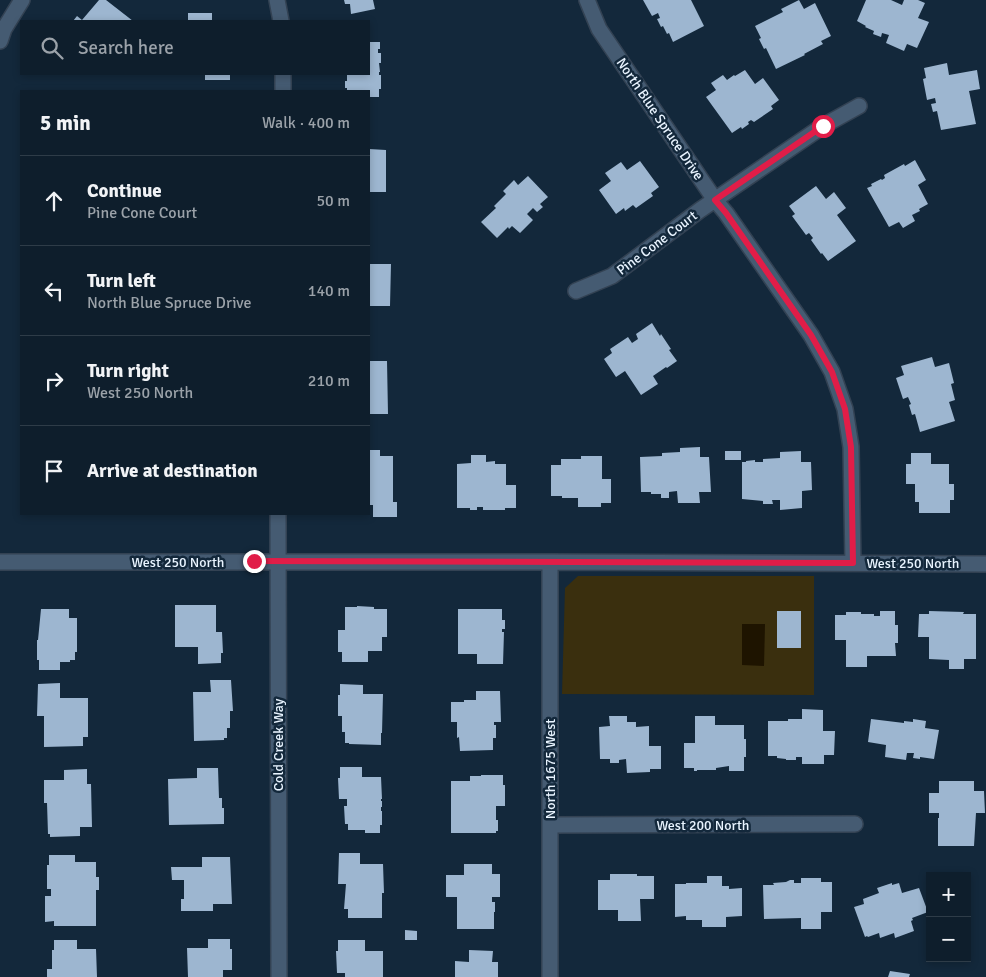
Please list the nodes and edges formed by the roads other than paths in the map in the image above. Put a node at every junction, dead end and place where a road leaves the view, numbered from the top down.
1 (22, 0) edge
2 (278, 0) edge
3 (588, 0) edge
4 (281, 20) edge
5 (0, 41) edge
6 (283, 75) edge
7 (283, 90) edge
8 (859, 106) dead end
9 (715, 200) junction
10 (576, 291) dead end
11 (278, 515) edge
12 (278, 561) junction
13 (0, 562) edge
14 (550, 562) junction
15 (853, 563) junction
16 (986, 564) edge
17 (855, 824) dead end
18 (550, 825) junction
19 (278, 977) edge
20 (550, 977) edge

1 - 5 street
2 - 4 street
3 - 9 street, North Blue Spruce Drive
6 - 7 street
8 - 9 street, Pine Cone Court
9 - 10 street, Pine Cone Court
9 - 15 street, North Blue Spruce Drive
11 - 12 street, Cold Creek Way
12 - 13 street, West 250 North
12 - 14 street, West 250 North
12 - 19 street, Cold Creek Way
14 - 15 street, West 250 North
14 - 18 street, North 1675 West
15 - 16 street, West 250 North
17 - 18 street, West 200 North
18 - 20 street, North 1675 West

